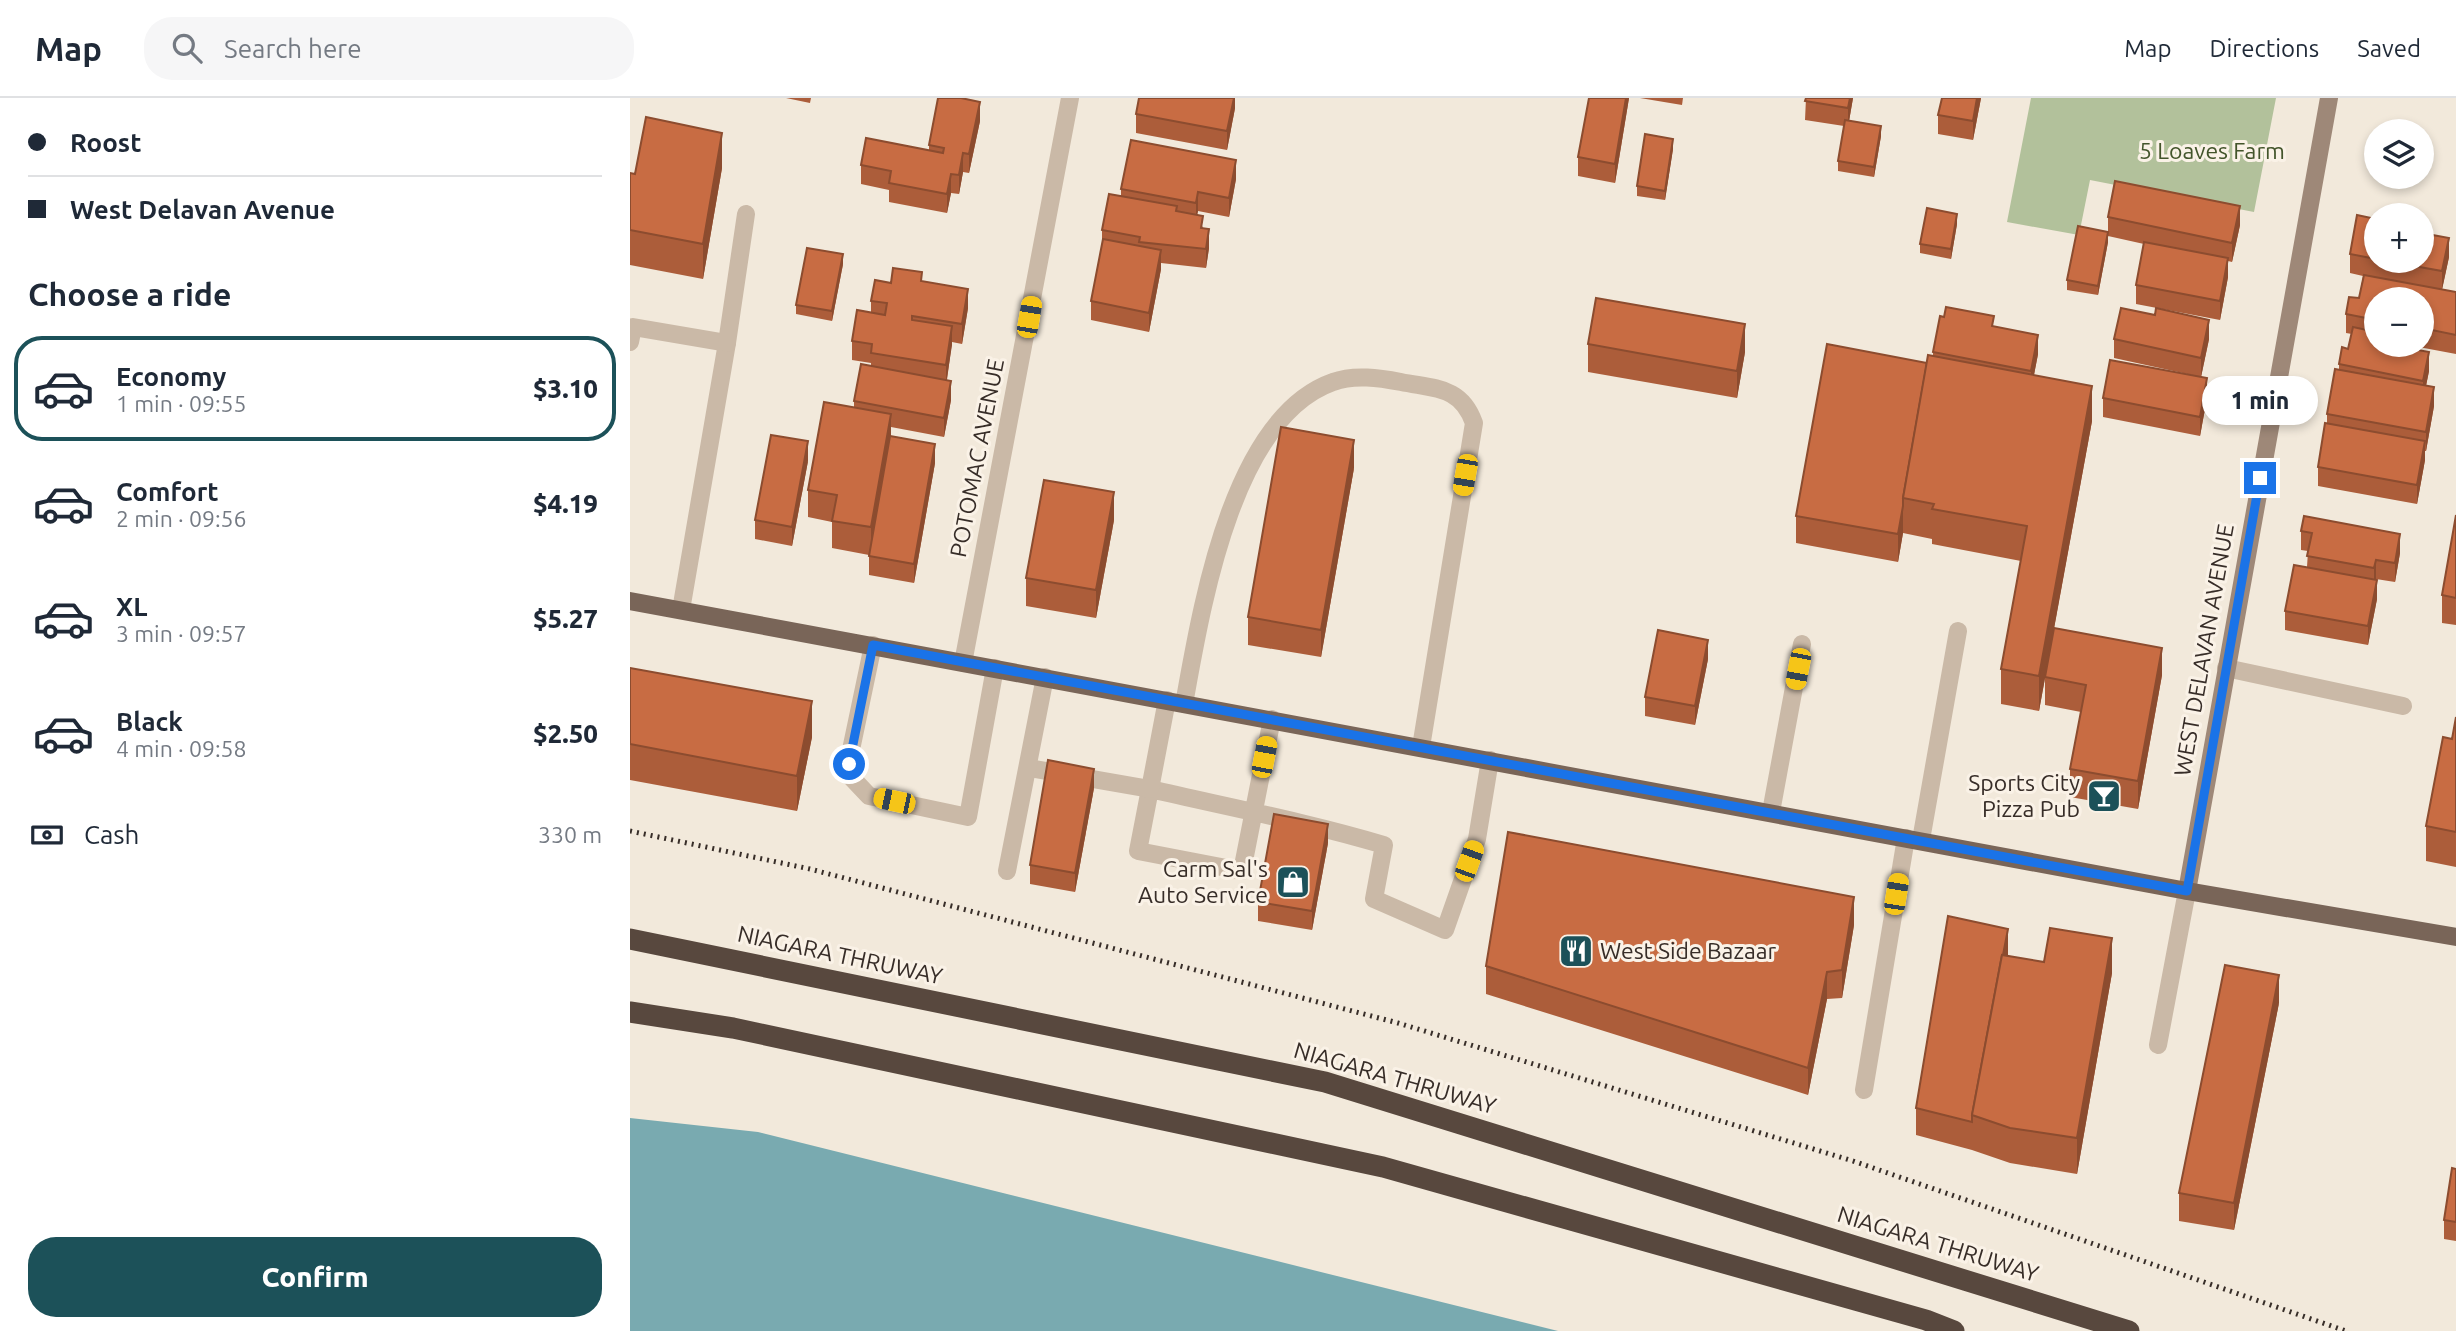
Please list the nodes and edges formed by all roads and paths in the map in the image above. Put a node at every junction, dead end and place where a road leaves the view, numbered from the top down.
1 (1070, 98) edge
2 (2329, 98) edge
3 (746, 214) dead end
4 (631, 334) edge
5 (727, 343) junction
6 (630, 601) edge
7 (681, 610) junction
8 (1958, 631) dead end
9 (1802, 644) dead end
10 (873, 645) junction
11 (963, 663) junction
12 (995, 668) junction
13 (2226, 668) junction
14 (1045, 677) junction
15 (1176, 702) junction
16 (2403, 706) dead end
17 (1272, 719) junction
18 (1421, 747) junction
19 (1490, 760) junction
20 (1029, 768) junction
21 (1150, 789) junction
22 (1771, 812) junction
23 (1253, 813) junction
24 (1913, 839) junction
25 (1007, 871) dead end
26 (2187, 891) junction
27 (2456, 937) edge
28 (630, 939) edge
29 (630, 1012) edge
30 (2158, 1045) dead end
31 (1864, 1090) dead end
32 (1954, 1331) edge
33 (2129, 1331) edge

1 - 11 street, POTOMAC AVENUE
2 - 13 street, WEST DELAVAN AVENUE
3 - 5 street
4 - 5 street
5 - 7 street
6 - 7 main road
7 - 10 main road
8 - 24 street
9 - 22 street
10 - 11 main road
10 - 12 street
11 - 12 main road
12 - 14 main road
13 - 16 street
13 - 26 street, WEST DELAVAN AVENUE
14 - 15 main road
14 - 20 street
15 - 17 main road
15 - 18 street
15 - 21 street
17 - 18 main road
17 - 23 street
18 - 19 main road
19 - 22 main road
19 - 23 street
20 - 21 street
20 - 25 street
21 - 23 street
21 - 23 street
22 - 24 main road
24 - 26 main road
24 - 31 street
26 - 27 main road
26 - 30 street, WEST DELAVAN AVENUE
28 - 33 highway, NIAGARA THRUWAY
29 - 32 highway

